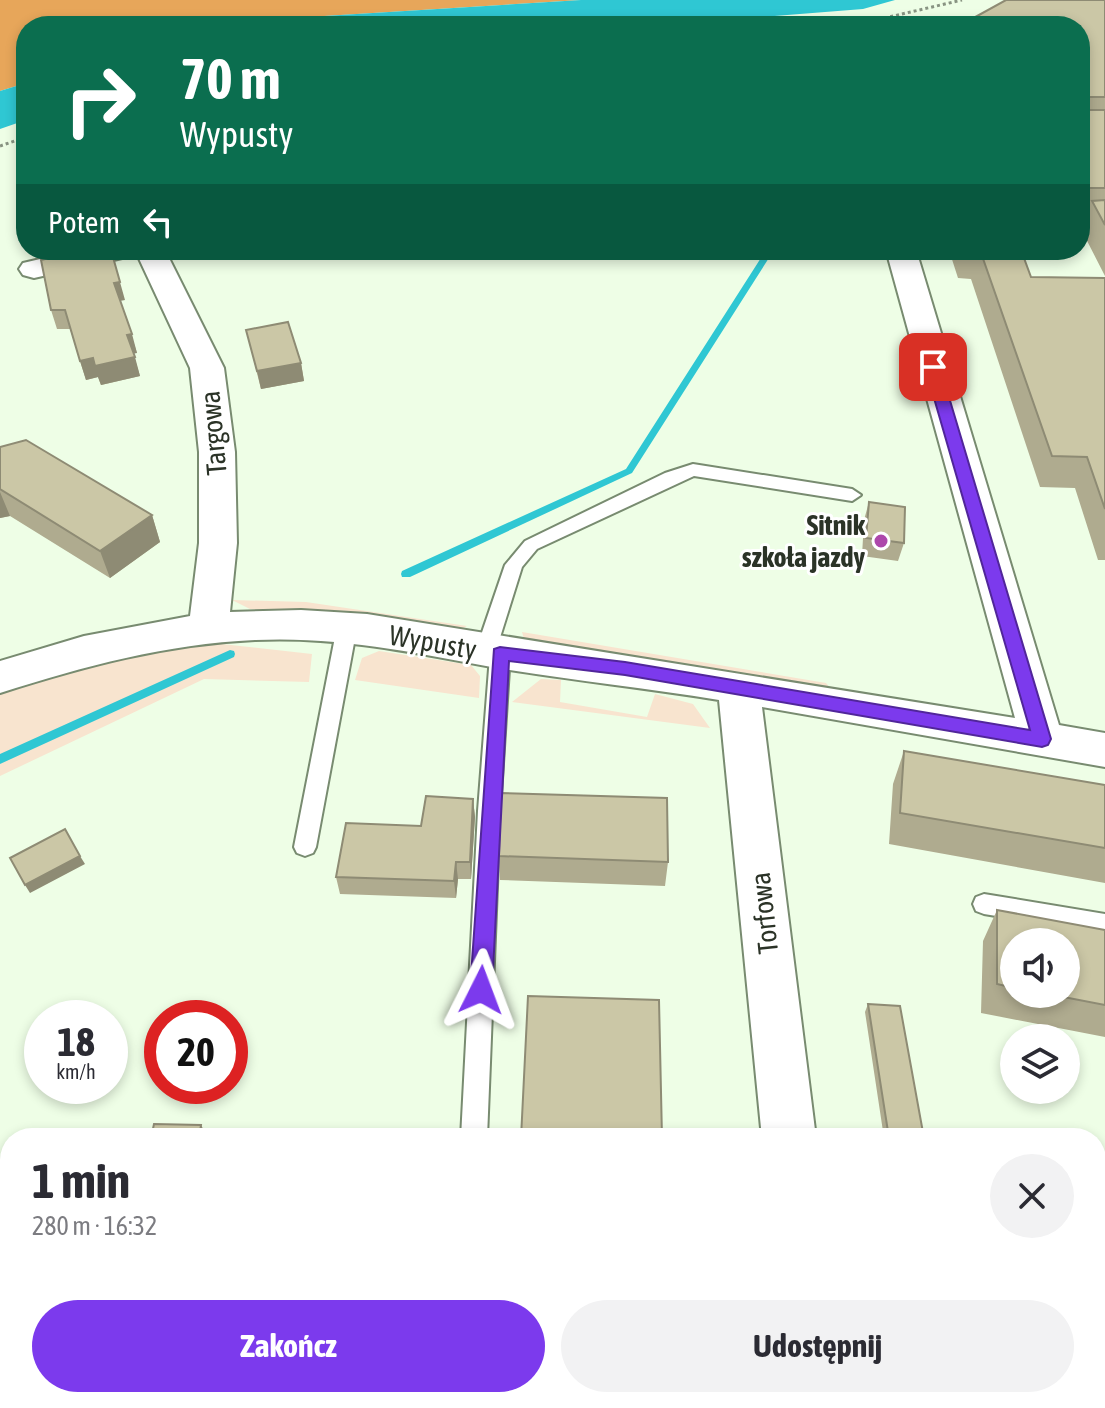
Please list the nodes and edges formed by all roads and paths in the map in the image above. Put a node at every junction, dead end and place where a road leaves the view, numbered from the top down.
1 (962, 0) edge
2 (893, 16) edge
3 (75, 260) edge
4 (155, 260) edge
5 (904, 260) edge
6 (34, 269) dead end
7 (852, 495) dead end
8 (347, 627) junction
9 (209, 628) junction
10 (493, 652) junction
11 (0, 677) edge
12 (739, 688) junction
13 (1042, 739) junction
14 (1105, 750) edge
15 (305, 847) dead end
16 (984, 904) dead end
17 (1105, 924) edge
18 (474, 1128) edge
19 (788, 1128) edge

1 - 2 path
3 - 6 street
4 - 9 street, Targowa
5 - 13 street
7 - 10 lane
8 - 9 street, Wypusty
8 - 10 street, Wypusty
8 - 15 lane
9 - 11 street, Wypusty
10 - 12 street, Wypusty
10 - 18 lane
12 - 13 street, Wypusty
12 - 19 street, Torfowa
13 - 14 street, Wypusty
16 - 17 lane

